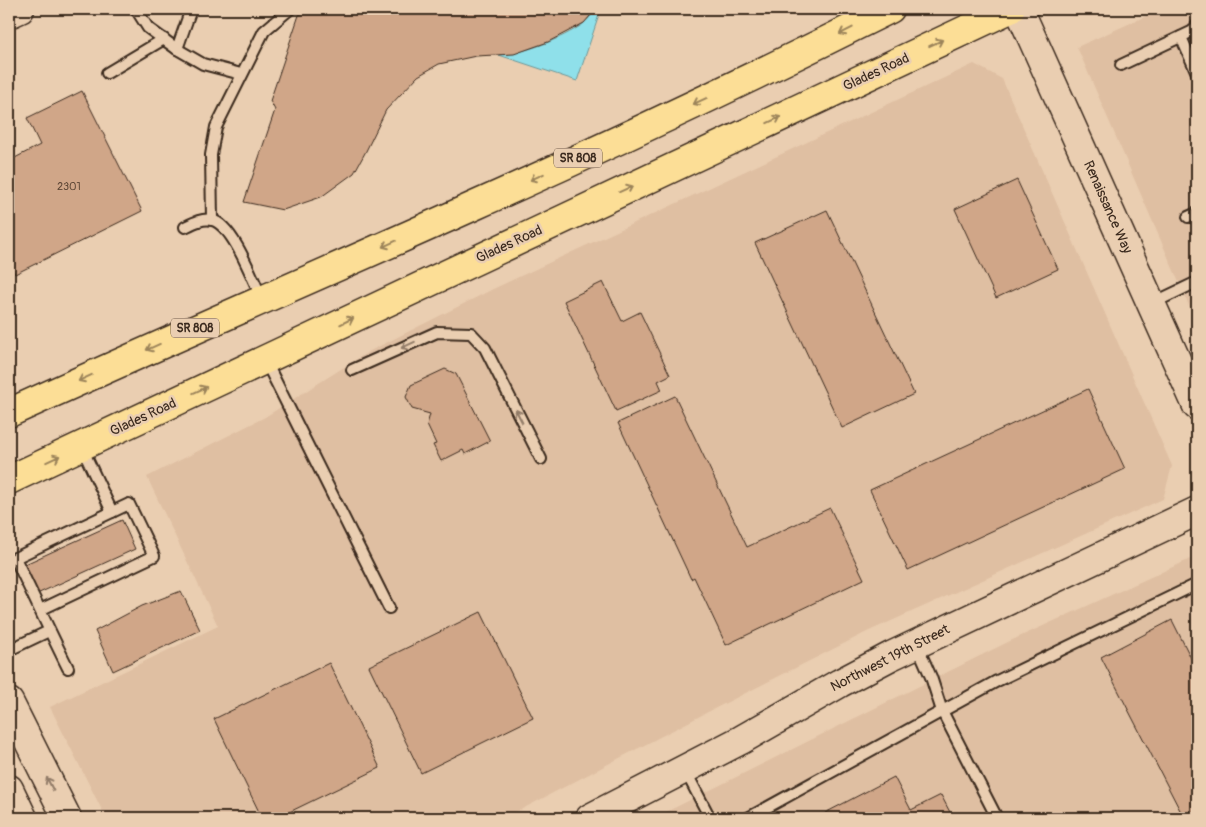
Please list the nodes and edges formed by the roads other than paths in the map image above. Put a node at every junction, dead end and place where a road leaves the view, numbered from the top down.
1 (20, 9) edge
2 (136, 9) edge
3 (191, 9) edge
4 (290, 9) edge
5 (890, 9) edge
6 (1010, 9) edge
7 (1019, 9) edge
8 (9, 14) edge
9 (1197, 25) edge
10 (1181, 37) junction
11 (164, 40) junction
12 (177, 48) junction
13 (1192, 50) edge
14 (1121, 65) dead end
15 (107, 73) dead end
16 (1197, 73) edge
17 (241, 74) junction
18 (212, 220) junction
19 (185, 227) dead end
20 (1197, 282) edge
21 (262, 299) junction
22 (1151, 303) junction
23 (265, 359) junction
24 (352, 370) dead end
25 (1197, 406) edge
26 (9, 413) edge
27 (81, 446) junction
28 (541, 459) dead end
29 (9, 480) edge
30 (1197, 510) edge
31 (112, 512) junction
32 (1197, 584) edge
33 (389, 608) dead end
34 (40, 610) junction
35 (50, 631) junction
36 (917, 644) junction
37 (9, 650) edge
38 (68, 668) dead end
39 (9, 702) edge
40 (942, 711) junction
41 (685, 770) junction
42 (9, 789) edge
43 (23, 818) edge
44 (67, 818) edge
45 (590, 818) edge
46 (710, 818) edge
47 (748, 818) edge
48 (997, 818) edge

1 - 8 street
2 - 11 lane
3 - 12 lane
4 - 17 lane
5 -> 21 main road, SR 808
23 -> 6 main road, Glades Road
7 - 22 street, Renaissance Way
9 - 10 lane
10 - 13 lane
10 - 14 lane
11 - 12 lane
11 - 15 lane
12 - 17 lane
13 - 16 lane
17 - 18 lane
18 - 19 lane
18 - 21 lane
20 - 22 lane
21 -> 26 main road, SR 808
22 - 25 street, Renaissance Way
27 -> 23 main road, Glades Road
23 - 33 lane
28 -> 24 lane
29 -> 27 main road, Glades Road
27 - 31 lane
30 - 36 street, Northwest 19th Street
31 - 34 lane
31 - 34 lane
32 - 40 lane
34 - 35 lane
35 - 37 lane
35 - 38 lane
36 - 40 lane
36 - 41 street, Northwest 19th Street
44 -> 39 street
40 - 47 lane
40 - 48 lane
41 - 45 street, Northwest 19th Street
41 - 46 lane
42 - 43 street

